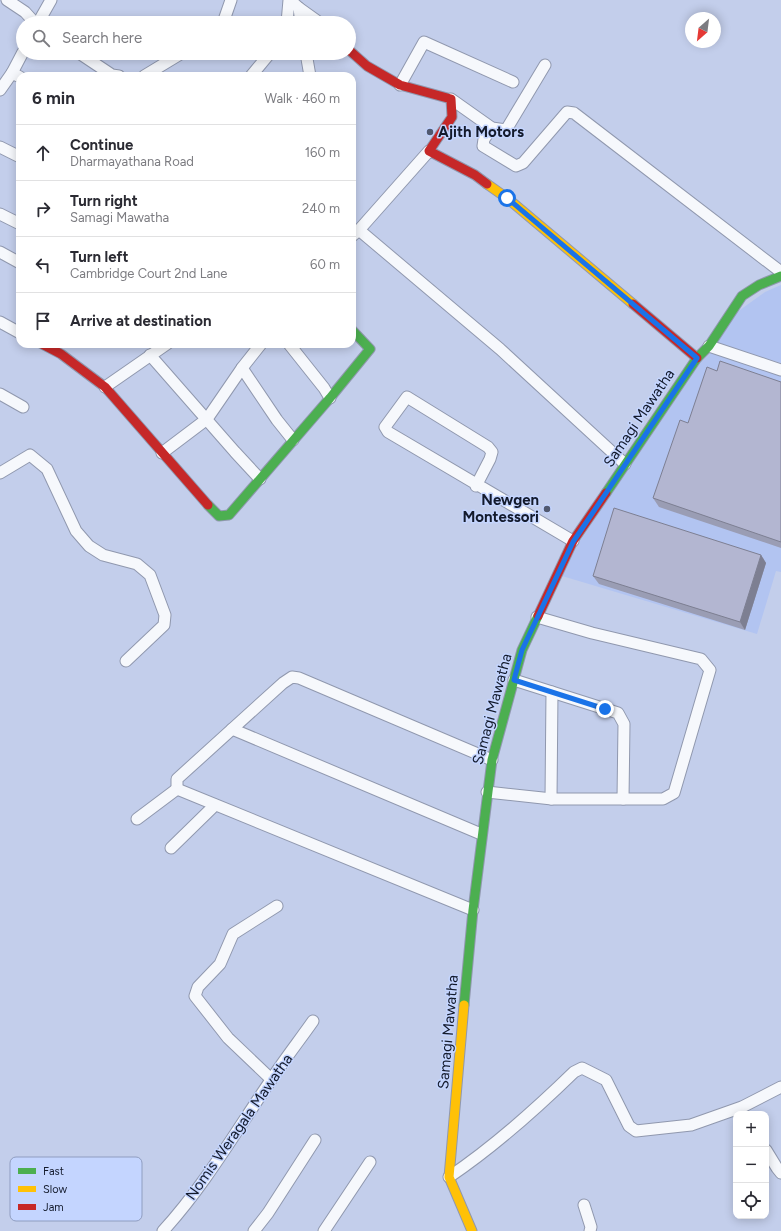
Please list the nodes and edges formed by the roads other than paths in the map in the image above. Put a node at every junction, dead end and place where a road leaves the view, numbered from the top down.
1 (7, 0) edge
2 (51, 0) edge
3 (231, 0) edge
4 (289, 0) edge
5 (299, 8) junction
6 (28, 16) edge
7 (42, 16) edge
8 (225, 16) edge
9 (288, 16) edge
10 (300, 16) edge
11 (310, 16) edge
12 (356, 56) edge
13 (21, 60) edge
14 (89, 60) edge
15 (170, 60) edge
16 (265, 60) edge
17 (307, 60) edge
18 (544, 65) dead end
19 (17, 72) edge
20 (107, 72) edge
21 (151, 72) edge
22 (257, 72) edge
23 (309, 72) edge
24 (16, 75) edge
25 (513, 82) dead end
26 (400, 85) junction
27 (0, 90) edge
28 (451, 99) junction
29 (492, 128) junction
30 (0, 147) edge
31 (429, 151) junction
32 (16, 155) edge
33 (0, 214) edge
34 (16, 222) edge
35 (356, 232) edge
36 (356, 234) edge
37 (0, 252) edge
38 (16, 261) edge
39 (781, 272) edge
40 (781, 276) edge
41 (0, 322) edge
42 (16, 331) edge
43 (356, 334) edge
44 (709, 346) junction
45 (50, 348) edge
46 (161, 348) edge
47 (258, 348) edge
48 (292, 348) edge
49 (150, 355) junction
50 (697, 358) junction
51 (242, 368) junction
52 (781, 370) edge
53 (104, 387) junction
54 (0, 394) edge
55 (330, 398) junction
56 (23, 406) dead end
57 (207, 419) junction
58 (293, 440) junction
59 (162, 453) junction
60 (626, 464) junction
61 (0, 473) edge
62 (260, 479) junction
63 (476, 486) junction
64 (573, 542) junction
65 (537, 617) junction
66 (126, 661) dead end
67 (514, 680) junction
68 (552, 692) junction
69 (232, 729) junction
70 (492, 760) junction
71 (177, 789) junction
72 (487, 792) junction
73 (551, 799) junction
74 (623, 799) junction
75 (215, 805) junction
76 (137, 819) dead end
77 (481, 834) junction
78 (171, 848) dead end
79 (277, 906) dead end
80 (473, 910) junction
81 (313, 1021) dead end
82 (271, 1080) junction
83 (781, 1087) edge
84 (744, 1110) edge
85 (315, 1140) dead end
86 (769, 1155) edge
87 (370, 1162) dead end
88 (781, 1173) edge
89 (450, 1177) junction
90 (584, 1205) dead end
91 (164, 1231) edge
92 (254, 1231) edge
93 (324, 1231) edge
94 (472, 1231) edge
95 (590, 1231) edge

1 - 6 street
2 - 7 street
3 - 8 street
4 - 5 street
4 - 9 street
5 - 10 street
5 - 11 street
12 - 26 street
13 - 19 street
14 - 20 street
15 - 21 street
16 - 22 street
17 - 23 street
18 - 29 street
24 - 27 street
25 - 26 street
26 - 28 street
28 - 29 street
28 - 31 street
29 - 39 street
30 - 32 street
31 - 35 street
31 - 50 street
33 - 34 street
36 - 60 street
37 - 38 street
40 - 44 street, Samagi Mawatha
41 - 42 street
43 - 55 street
44 - 50 street, Samagi Mawatha
44 - 52 street
45 - 53 street
46 - 49 street
47 - 51 street
48 - 55 street
49 - 53 street
49 - 57 street
50 - 60 street, Samagi Mawatha
51 - 57 street
51 - 58 street
53 - 59 street
54 - 56 street
55 - 58 street
57 - 59 street
57 - 62 street
58 - 62 street
59 - 62 street
60 - 64 street, Samagi Mawatha
61 - 66 street
63 - 63 street
63 - 64 street
64 - 65 street, Samagi Mawatha
65 - 67 street, Samagi Mawatha
65 - 74 street
67 - 68 street
67 - 70 street, Samagi Mawatha
68 - 73 street
68 - 74 street
69 - 70 street
69 - 71 street
69 - 77 street
70 - 72 street, Samagi Mawatha
71 - 75 street
71 - 76 street
72 - 73 street
72 - 77 street, Samagi Mawatha
73 - 74 street
75 - 78 street
75 - 80 street
77 - 80 street, Samagi Mawatha
79 - 82 street
80 - 89 street, Samagi Mawatha
81 - 82 street, Nomis Weragala Mawatha
82 - 91 street, Nomis Weragala Mawatha
83 - 84 street
84 - 89 street
85 - 92 street
86 - 88 street
87 - 93 street
89 - 94 street, Samagi Mawatha
90 - 95 street

